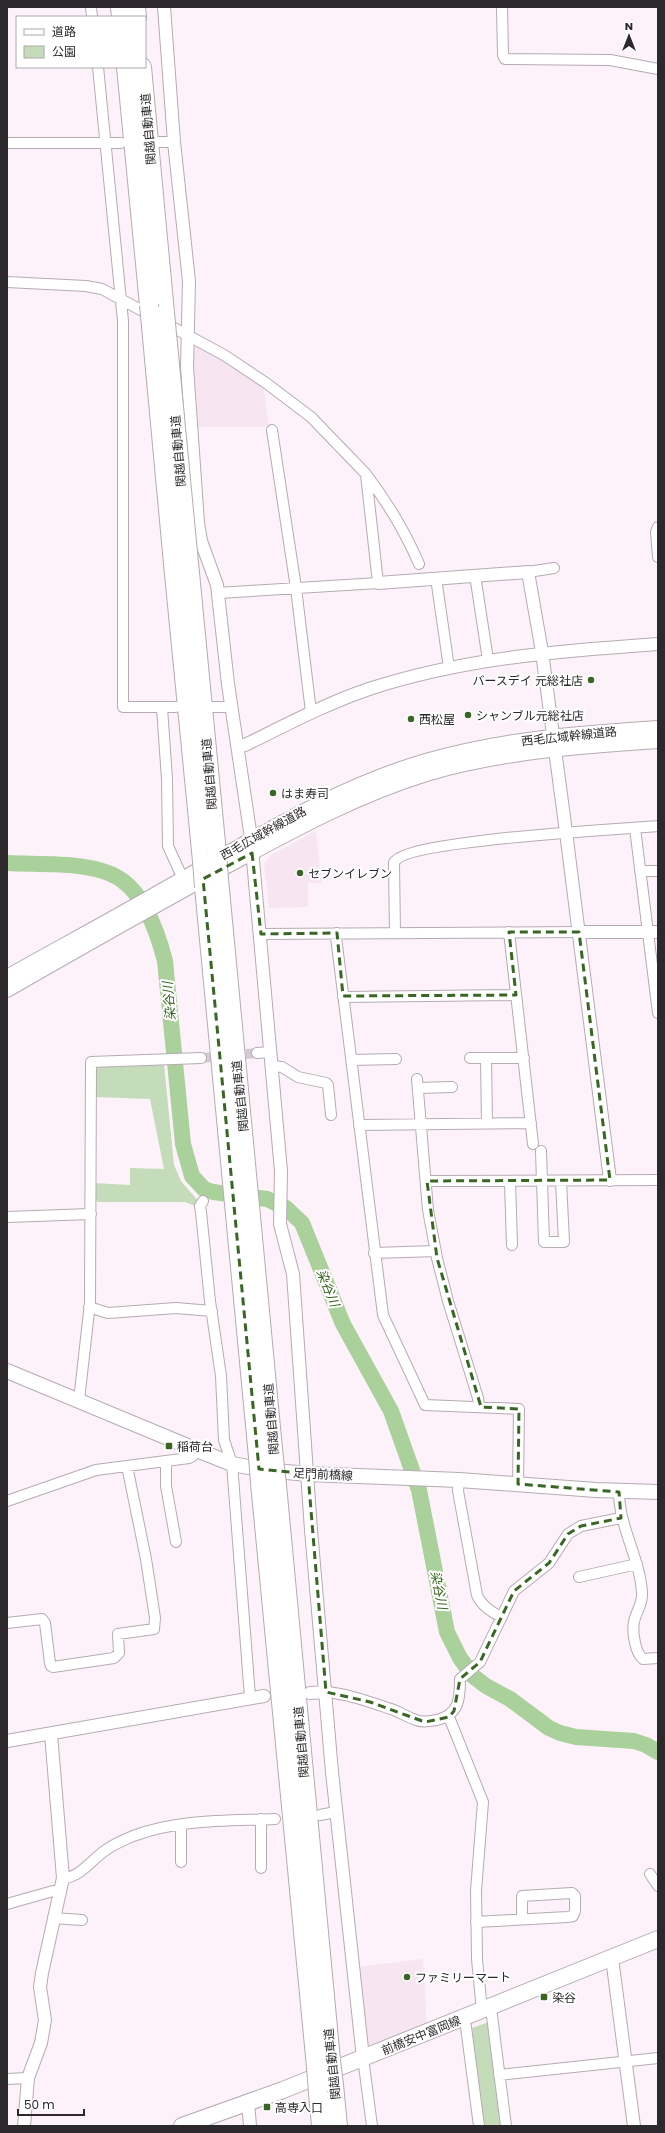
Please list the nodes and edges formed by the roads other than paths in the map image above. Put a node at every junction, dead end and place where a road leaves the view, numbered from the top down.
1 (164, 7) edge
2 (502, 7) edge
3 (98, 68) edge
4 (126, 68) edge
5 (142, 68) edge
6 (658, 69) edge
7 (159, 142) dead end
8 (174, 142) junction
9 (7, 143) edge
10 (105, 143) junction
11 (121, 143) dead end
12 (7, 282) edge
13 (122, 299) junction
14 (187, 334) junction
15 (272, 430) dead end
16 (366, 474) junction
17 (658, 527) edge
18 (658, 557) edge
19 (419, 564) dead end
20 (554, 568) dead end
21 (528, 572) junction
22 (182, 574) junction
23 (475, 575) junction
24 (436, 578) junction
25 (378, 583) junction
26 (296, 588) junction
27 (218, 593) junction
28 (658, 644) edge
29 (542, 652) junction
30 (488, 660) junction
31 (449, 668) junction
32 (176, 707) dead end
33 (212, 707) dead end
34 (231, 707) junction
35 (162, 708) junction
36 (311, 712) junction
37 (658, 728) edge
38 (658, 741) edge
39 (554, 743) junction
40 (237, 746) junction
41 (658, 826) edge
42 (635, 828) junction
43 (566, 832) junction
44 (251, 838) junction
45 (252, 853) junction
46 (640, 871) junction
47 (658, 871) edge
48 (183, 879) junction
49 (156, 899) junction
50 (133, 912) junction
51 (509, 932) junction
52 (579, 932) junction
53 (653, 932) edge
54 (337, 933) junction
55 (395, 933) junction
56 (261, 934) junction
57 (7, 977) edge
58 (7, 990) edge
59 (516, 994) junction
60 (343, 997) junction
61 (658, 1013) edge
62 (271, 1052) junction
63 (257, 1053) tunnel mouth
64 (201, 1058) tunnel mouth
65 (470, 1058) dead end
66 (486, 1058) junction
67 (524, 1058) junction
68 (396, 1059) dead end
69 (351, 1060) junction
70 (272, 1066) junction
71 (452, 1087) dead end
72 (331, 1115) dead end
73 (487, 1123) junction
74 (531, 1123) junction
75 (422, 1124) junction
76 (359, 1125) junction
77 (533, 1144) dead end
78 (541, 1151) dead end
79 (610, 1180) junction
80 (658, 1180) edge
81 (427, 1181) junction
82 (561, 1181) junction
83 (510, 1182) junction
84 (541, 1182) junction
85 (203, 1201) dead end
86 (91, 1214) junction
87 (7, 1217) edge
88 (512, 1245) dead end
89 (436, 1251) junction
90 (374, 1253) junction
91 (89, 1307) junction
92 (212, 1311) junction
93 (7, 1371) edge
94 (79, 1400) junction
95 (479, 1407) junction
96 (197, 1450) junction
97 (166, 1462) junction
98 (232, 1464) junction
99 (127, 1466) junction
100 (308, 1474) junction
101 (459, 1480) junction
102 (518, 1484) junction
103 (619, 1492) junction
104 (658, 1492) edge
105 (7, 1501) edge
106 (621, 1518) junction
107 (176, 1542) dead end
108 (637, 1564) junction
109 (579, 1577) dead end
110 (502, 1617) junction
111 (7, 1623) edge
112 (658, 1658) edge
113 (326, 1692) junction
114 (310, 1693) dead end
115 (264, 1696) dead end
116 (250, 1697) junction
117 (449, 1716) junction
118 (51, 1734) junction
119 (7, 1741) edge
120 (336, 1812) junction
121 (320, 1815) dead end
122 (261, 1819) junction
123 (275, 1819) dead end
124 (180, 1825) junction
125 (181, 1862) dead end
126 (261, 1868) dead end
127 (650, 1874) dead end
128 (63, 1878) junction
129 (658, 1886) edge
130 (60, 1892) junction
131 (7, 1904) edge
132 (53, 1918) junction
133 (82, 1920) dead end
134 (522, 1920) junction
135 (476, 1922) junction
136 (658, 1939) edge
137 (612, 1958) junction
138 (486, 2010) junction
139 (463, 2018) junction
140 (363, 2058) junction
141 (658, 2058) edge
142 (626, 2062) junction
143 (499, 2075) junction
144 (28, 2078) junction
145 (7, 2079) edge
146 (326, 2089) junction
147 (248, 2102) junction
148 (24, 2126) edge
149 (182, 2126) edge
150 (250, 2126) edge
151 (321, 2126) edge
152 (338, 2126) edge
153 (372, 2126) edge
154 (479, 2126) edge
155 (506, 2126) edge
156 (634, 2126) edge

1 - 8 street
2 - 6 street
3 - 10 street
4 - 22 highway, 関越自動車道, bridge
5 - 22 highway, 関越自動車道, bridge
7 - 8 street
8 - 14 street
9 - 10 street
10 - 11 street
10 - 13 street
12 - 13 street
13 - 14 street
13 - 35 street
14 - 16 street
14 - 27 street
15 - 26 street
16 - 19 street
16 - 25 street
17 - 18 street
20 - 21 street
21 - 23 street
21 - 29 street
22 - 146 highway, 関越自動車道, bridge
23 - 24 street
23 - 30 street
24 - 25 street
24 - 31 street
25 - 26 street
26 - 27 street
26 - 36 street
27 - 34 street
28 - 29 street
29 - 30 street
29 - 39 street
30 - 31 street
31 - 36 street
32 - 35 street
33 - 34 street
34 - 40 street
35 - 48 street
36 - 40 street
37 - 39 main road, 西毛広域幹線道路
38 - 39 main road, 西毛広域幹線道路
39 - 43 street
39 - 44 main road, 西毛広域幹線道路
39 - 45 main road, 西毛広域幹線道路
40 - 44 street
41 - 42 street
42 - 43 street
42 - 46 street
43 - 52 street
43 - 55 street
44 - 45 street
44 - 48 main road, 西毛広域幹線道路
45 - 49 main road, 西毛広域幹線道路
45 - 56 street
46 - 47 street
46 - 53 street
48 - 49 main road, 西毛広域幹線道路
49 - 50 main road, 西毛広域幹線道路
50 - 57 main road, 西毛広域幹線道路
50 - 58 main road, 西毛広域幹線道路
51 - 52 street
51 - 55 street
51 - 59 street
52 - 53 street
52 - 79 street
53 - 61 street
54 - 55 street
54 - 56 street
54 - 60 street
56 - 62 street
59 - 60 street
59 - 67 street
60 - 69 street
62 - 63 street
62 - 70 street
64 - 86 street
65 - 66 street
66 - 67 street
66 - 73 street
67 - 74 street
68 - 69 street
69 - 76 street
70 - 72 street
70 - 100 street
71 - 75 street
73 - 74 street
73 - 75 street
74 - 77 street
75 - 76 street
75 - 81 street
76 - 90 street
78 - 84 street
79 - 80 street
79 - 82 street
81 - 83 street
81 - 89 street
82 - 84 street
82 - 84 street
83 - 84 street
83 - 88 street
85 - 92 street
86 - 87 street
86 - 91 street
89 - 90 street
89 - 95 street
90 - 95 street
91 - 92 street
91 - 94 street
92 - 98 street
93 - 94 main road, 足門前橋線
94 - 96 main road, 足門前橋線
95 - 102 street
96 - 97 street
96 - 98 main road, 足門前橋線
97 - 99 street
97 - 107 street
98 - 100 main road, 足門前橋線
98 - 116 street
99 - 105 street
99 - 111 street
100 - 101 main road, 足門前橋線
100 - 113 street
101 - 102 main road, 足門前橋線
101 - 110 street
102 - 103 main road, 足門前橋線
103 - 104 main road, 足門前橋線
103 - 106 street
106 - 108 street
106 - 110 street
108 - 109 street
108 - 112 street
110 - 117 street
113 - 114 street
113 - 117 street
113 - 120 street
115 - 116 street
116 - 118 street
117 - 135 street
118 - 119 street
118 - 128 street
120 - 121 street
120 - 140 street
122 - 123 street
122 - 124 street
122 - 126 street
124 - 125 street
124 - 128 street
127 - 129 street
128 - 130 street
130 - 131 street
130 - 132 street
132 - 133 street
132 - 144 street
134 - 134 street
134 - 135 street
135 - 138 street
136 - 137 main road, 前橋安中富岡線
137 - 138 main road, 前橋安中富岡線
137 - 142 street
138 - 139 main road, 前橋安中富岡線
138 - 143 street
139 - 140 main road, 前橋安中富岡線
139 - 154 street
140 - 147 main road, 前橋安中富岡線
140 - 153 street
141 - 142 street
142 - 143 street
142 - 156 street
143 - 155 street
144 - 145 street
144 - 148 street
146 - 151 highway, 関越自動車道
146 - 152 highway, 関越自動車道
147 - 149 main road, 前橋安中富岡線
147 - 150 street

